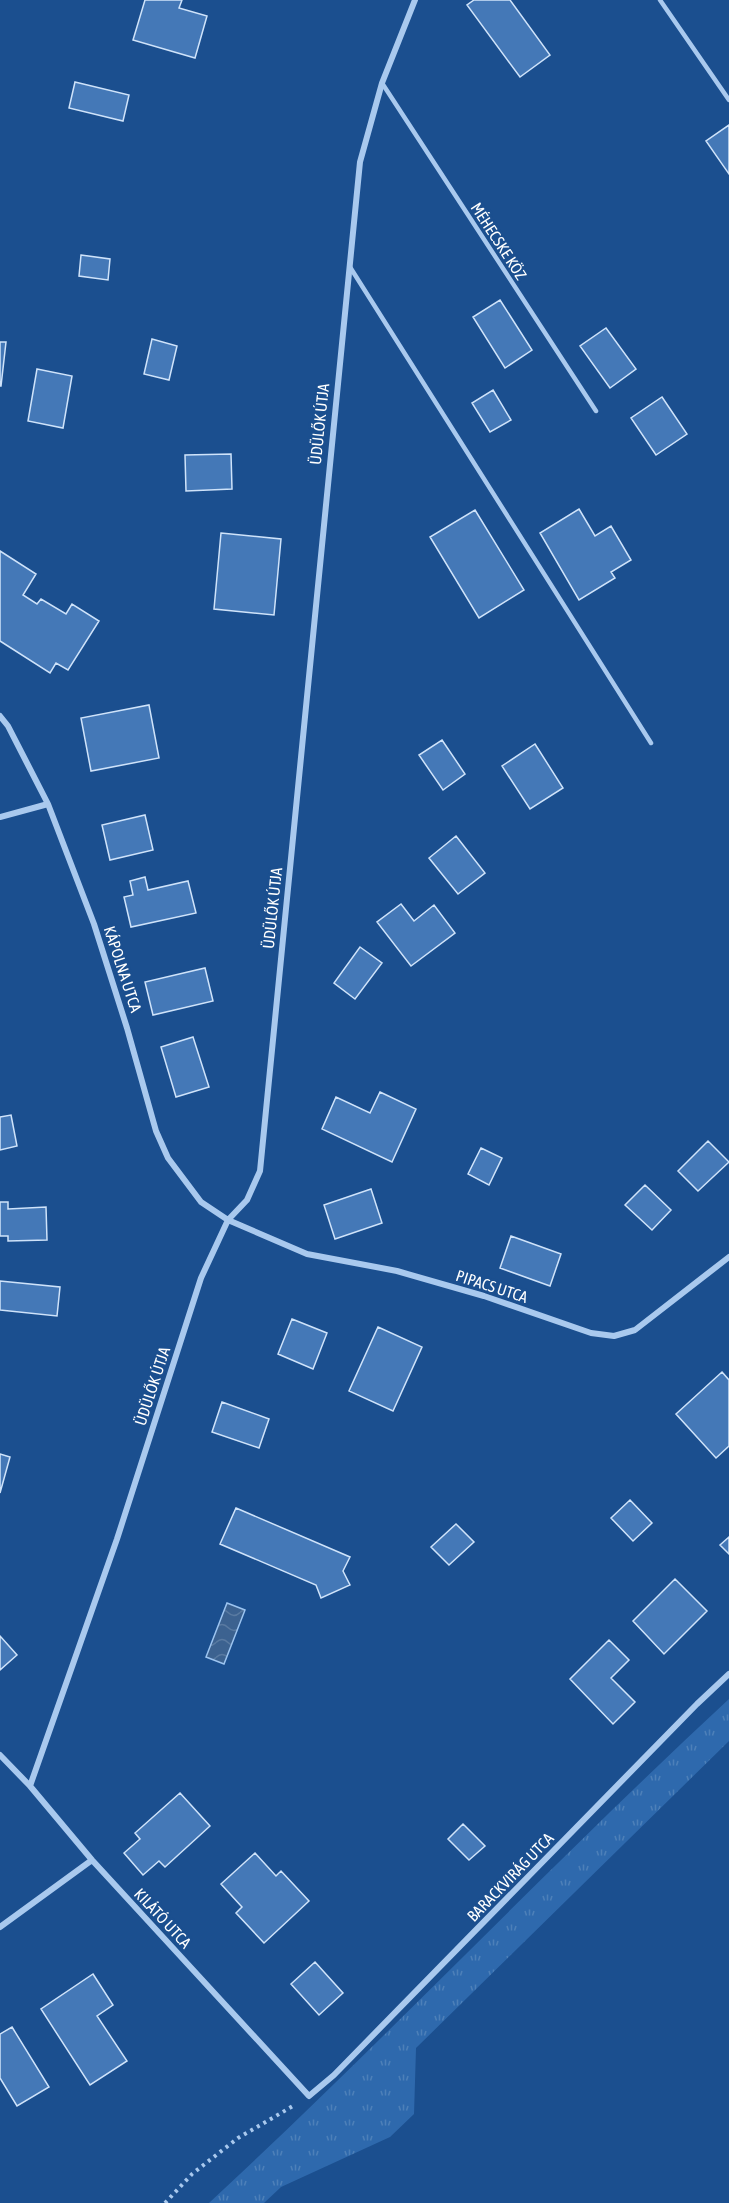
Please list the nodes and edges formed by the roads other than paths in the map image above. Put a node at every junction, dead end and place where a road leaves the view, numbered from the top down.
1 (415, 0) edge
2 (660, 0) edge
3 (382, 83) junction
4 (729, 100) edge
5 (349, 264) junction
6 (596, 411) dead end
7 (0, 716) edge
8 (651, 743) dead end
9 (48, 804) junction
10 (0, 817) edge
11 (228, 1220) junction
12 (729, 1257) edge
13 (729, 1674) edge
14 (0, 1755) edge
15 (30, 1786) junction
16 (92, 1860) junction
17 (0, 1927) edge
18 (309, 2096) joint

1 - 3 street, ÜDÜLŐK ÚTJA
2 - 4 lane
3 - 5 street, ÜDÜLŐK ÚTJA
3 - 6 lane, MÉHECSKE KÖZ
5 - 8 lane
5 - 11 street, ÜDÜLŐK ÚTJA
7 - 9 street, KÁPOLNA UTCA
9 - 10 street
9 - 11 street, KÁPOLNA UTCA
11 - 12 street, PIPACS UTCA
11 - 15 street, ÜDÜLŐK ÚTJA
13 - 18 street, BARACKVIRÁG UTCA
14 - 15 street, KILÁTÓ UTCA
15 - 16 street, KILÁTÓ UTCA
16 - 17 street
16 - 18 street, KILÁTÓ UTCA

